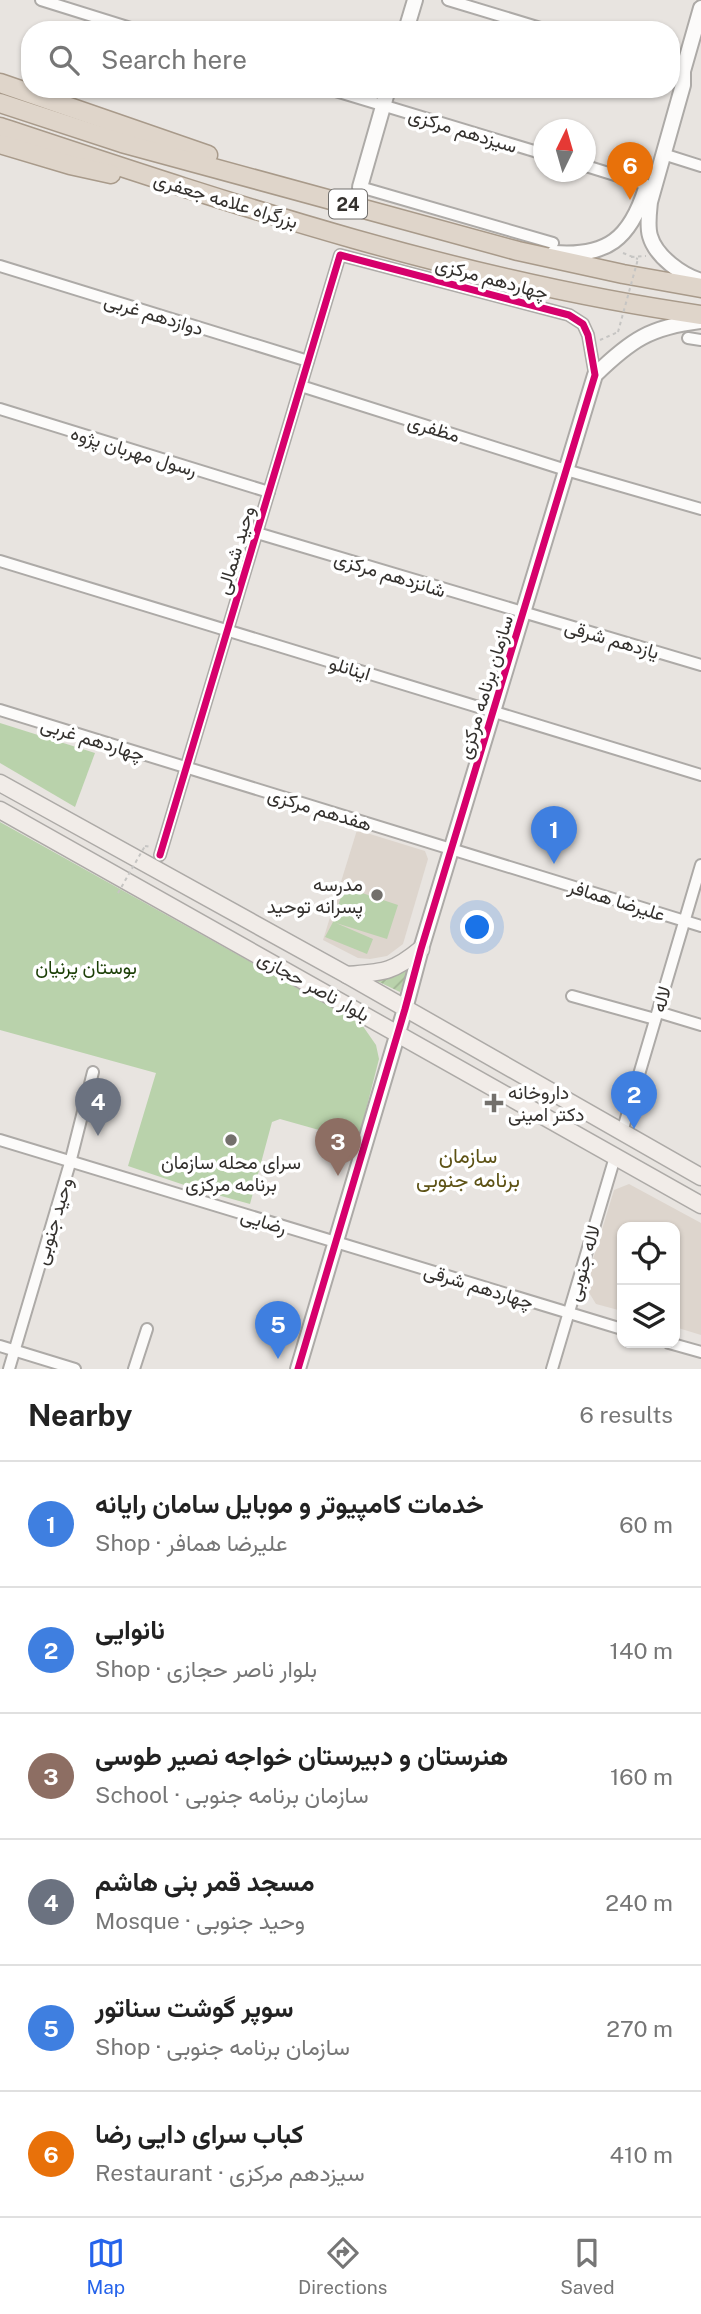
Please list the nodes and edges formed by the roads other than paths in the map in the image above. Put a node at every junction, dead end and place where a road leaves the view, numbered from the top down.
1 (41, 0) edge
2 (415, 0) edge
3 (448, 0) edge
4 (701, 8) edge
5 (108, 21) edge
6 (409, 21) edge
7 (517, 21) edge
8 (680, 61) edge
9 (0, 83) edge
10 (21, 90) edge
11 (42, 98) edge
12 (358, 98) edge
13 (385, 98) edge
14 (671, 98) edge
15 (678, 98) edge
16 (0, 103) edge
17 (383, 106) junction
18 (0, 127) edge
19 (0, 144) edge
20 (533, 151) edge
21 (663, 155) junction
22 (701, 166) edge
23 (596, 169) edge
24 (648, 185) junction
25 (360, 187) joint
26 (313, 194) junction
27 (206, 195) junction
28 (553, 243) dead end
29 (517, 251) junction
30 (340, 255) joint
31 (0, 266) edge
32 (701, 281) edge
33 (701, 288) edge
34 (701, 314) edge
35 (701, 321) edge
36 (688, 338) dead end
37 (701, 340) edge
38 (308, 361) junction
39 (595, 375) junction
40 (301, 386) junction
41 (0, 409) edge
42 (566, 470) junction
43 (269, 492) junction
44 (701, 509) edge
45 (257, 533) junction
46 (0, 561) edge
47 (524, 614) junction
48 (228, 630) junction
49 (701, 665) edge
50 (0, 710) edge
51 (494, 712) junction
52 (187, 768) junction
53 (701, 775) edge
54 (0, 783) edge
55 (0, 810) edge
56 (453, 850) junction
57 (160, 855) dead end
58 (701, 865) edge
59 (684, 921) junction
60 (701, 926) edge
61 (421, 949) junction
62 (346, 975) junction
63 (572, 996) dead end
64 (405, 1009) junction
65 (657, 1016) junction
66 (701, 1025) edge
67 (398, 1033) junction
68 (93, 1072) dead end
69 (622, 1132) junction
70 (0, 1140) edge
71 (615, 1157) junction
72 (70, 1163) junction
73 (701, 1177) edge
74 (701, 1205) edge
75 (336, 1242) junction
76 (569, 1313) junction
77 (617, 1327) edge
78 (147, 1329) dead end
79 (0, 1346) edge
80 (680, 1346) edge
81 (15, 1350) junction
82 (701, 1352) edge
83 (9, 1369) edge
84 (75, 1369) edge
85 (134, 1369) edge
86 (299, 1369) edge
87 (552, 1369) edge

1 - 5 street
2 - 6 street
3 - 7 street
4 - 8 street
9 - 10 highway
11 - 26 highway
12 - 17 street, سیزدهم مرکزی
13 - 17 street
14 - 24 street
15 - 21 street
16 - 26 highway, بزرگراه علامه جعفری / 24
17 - 20 street, سیزدهم مرکزی
17 - 25 street
18 - 27 highway, بزرگراه علامه جعفری / 24
19 - 27 highway
21 - 22 street
21 - 32 street
23 - 24 street
24 - 29 street
25 - 28 street
26 - 29 highway, بزرگراه علامه جعفری / 24
27 - 34 highway, بزرگراه علامه جعفری / 24
29 - 33 highway, بزرگراه علامه جعفری / 24
30 - 38 street, وحید شمالی
30 - 39 street, چهاردهم مرکزی
31 - 38 street, دوازدهم غربی
35 - 39 street
36 - 37 street
38 - 40 street, وحید شمالی
39 - 42 street, سازمان برنامه مرکزی
40 - 42 street, مظفری
40 - 43 street, وحید شمالی
41 - 43 street, رسول مهربان پژوه
42 - 44 street, مظفری
42 - 47 street, سازمان برنامه مرکزی
43 - 45 street, وحید شمالی
45 - 47 street, شانزدهم مرکزی
45 - 48 street, وحید شمالی
46 - 48 street, اینانلو
47 - 49 street, یازدهم شرقی
47 - 51 street, سازمان برنامه مرکزی
48 - 51 street, اینانلو
48 - 52 street, وحید شمالی
50 - 52 street, چهاردهم غربی
51 - 53 street, اینانلو
51 - 56 street, سازمان برنامه مرکزی
52 - 56 street, هفدهم مرکزی
52 - 57 street, وحید شمالی
54 - 62 main road, بلوار ناصر حجازی
55 - 67 main road, بلوار ناصر حجازی
56 - 59 street, علیرضا همافر
56 - 61 street, سازمان برنامه مرکزی
58 - 59 street, لاله
59 - 60 street, علیرضا همافر
59 - 65 street, لاله
61 - 62 main road
61 - 64 street, سازمان برنامه مرکزی
62 - 64 main road, بلوار ناصر حجازی
63 - 65 street
64 - 67 street, سازمان برنامه مرکزی
64 - 69 main road, بلوار ناصر حجازی
65 - 66 street
65 - 69 street, لاله
67 - 71 main road, بلوار ناصر حجازی
67 - 75 street
68 - 72 street, وحید جنوبی
69 - 73 main road, بلوار ناصر حجازی
70 - 72 street, رضایی
71 - 74 main road, بلوار ناصر حجازی
71 - 76 street, لاله جنوبی
72 - 75 street, رضایی
72 - 81 street, وحید جنوبی
75 - 76 street, چهاردهم شرقی
75 - 86 street
76 - 77 street, چهاردهم شرقی
76 - 87 street, لاله جنوبی
78 - 85 street
79 - 81 street
80 - 82 street
81 - 83 street, وحید جنوبی
81 - 84 street

